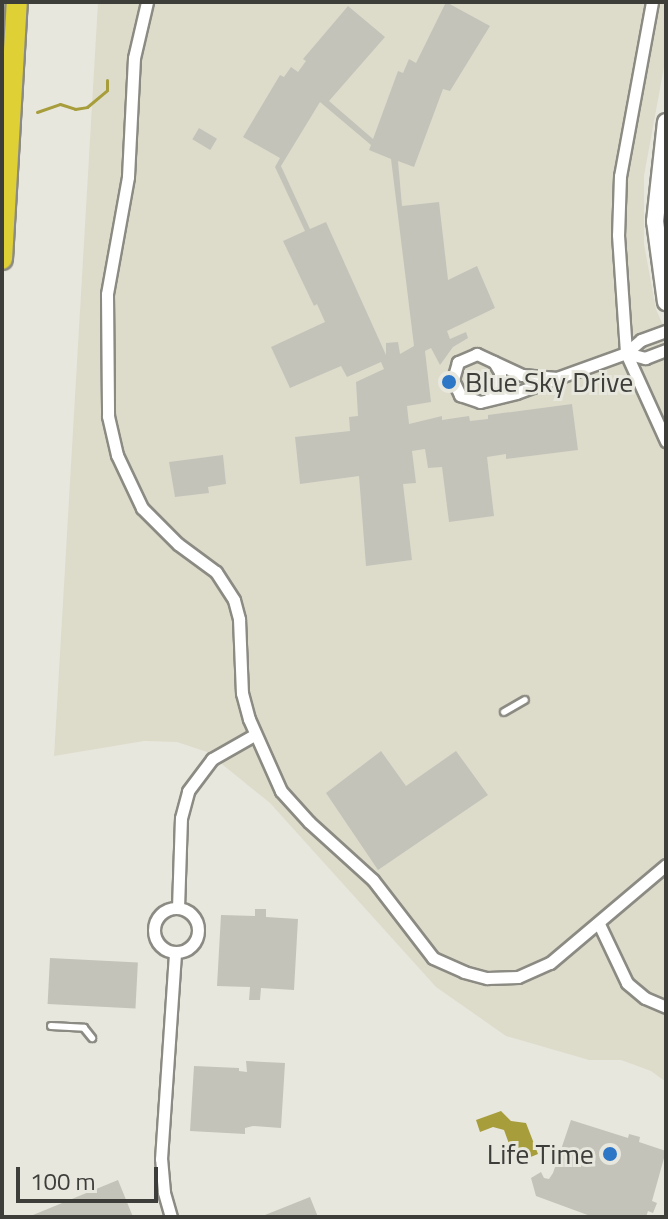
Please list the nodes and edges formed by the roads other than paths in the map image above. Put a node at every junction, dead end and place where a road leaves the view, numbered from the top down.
1 (17, 2) edge
2 (147, 2) edge
3 (652, 2) edge
4 (666, 122) edge
5 (2, 259) edge
6 (666, 302) edge
7 (666, 331) edge
8 (666, 350) edge
9 (626, 353) junction
10 (491, 358) junction
11 (557, 378) junction
12 (480, 402) junction
13 (666, 441) edge
14 (525, 700) dead end
15 (504, 712) dead end
16 (254, 735) junction
17 (666, 865) edge
18 (178, 908) junction
19 (599, 924) junction
20 (175, 952) junction
21 (666, 1007) edge
22 (51, 1026) dead end
23 (92, 1038) dead end
24 (171, 1217) edge

1 - 5 highway
2 - 16 street
3 - 9 street
4 - 6 main road
7 - 9 street
8 - 9 street
9 - 11 street
9 - 13 street
10 - 11 street
10 - 12 street
10 - 12 street
11 - 12 street
14 - 15 lane
16 - 18 street
16 - 19 street
17 - 19 street
18 - 20 street
18 - 20 street
19 - 21 street
20 - 24 street
22 - 23 lane

